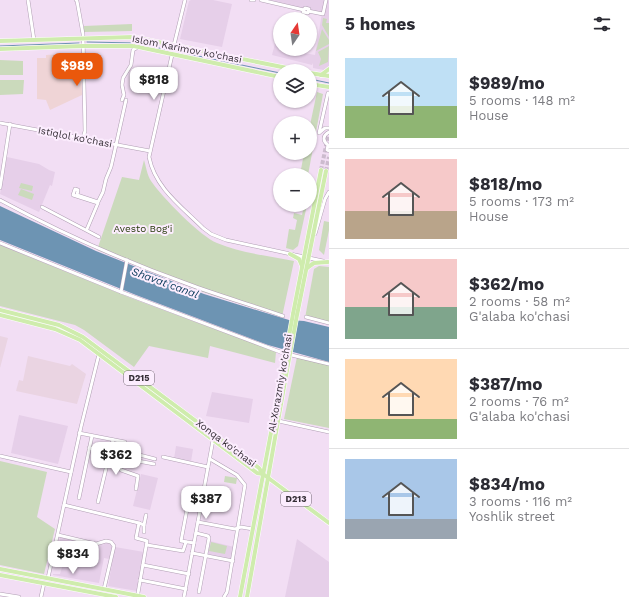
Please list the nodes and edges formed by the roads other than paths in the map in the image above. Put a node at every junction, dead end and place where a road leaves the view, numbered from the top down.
1 (28, 0) edge
2 (76, 0) edge
3 (184, 0) edge
4 (251, 0) edge
5 (254, 0) edge
6 (261, 0) edge
7 (326, 0) edge
8 (83, 38) junction
9 (34, 40) junction
10 (0, 41) edge
11 (174, 45) junction
12 (83, 46) junction
13 (138, 47) junction
14 (0, 49) edge
15 (172, 54) junction
16 (273, 65) edge
17 (329, 69) edge
18 (317, 74) edge
19 (321, 75) junction
20 (273, 76) edge
21 (329, 76) edge
22 (317, 85) edge
23 (329, 88) edge
24 (329, 93) edge
25 (0, 123) edge
26 (10, 124) junction
27 (329, 128) edge
28 (329, 132) edge
29 (83, 138) junction
30 (116, 145) junction
31 (150, 151) junction
32 (329, 151) edge
33 (2, 159) edge
34 (0, 188) edge
35 (329, 192) edge
36 (0, 200) edge
37 (42, 207) dead end
38 (87, 229) junction
39 (99, 236) dead end
40 (312, 239) junction
41 (0, 243) edge
42 (290, 254) junction
43 (306, 258) junction
44 (127, 260) junction
45 (328, 262) edge
46 (304, 268) junction
47 (121, 292) junction
48 (0, 310) edge
49 (6, 314) junction
50 (0, 315) edge
51 (283, 316) dead end
52 (306, 317) dead end
53 (329, 323) edge
54 (99, 354) junction
55 (329, 364) edge
56 (138, 380) junction
57 (276, 421) junction
58 (329, 432) edge
59 (79, 434) junction
60 (92, 436) junction
61 (113, 440) junction
62 (213, 440) junction
63 (125, 442) dead end
64 (89, 448) junction
65 (124, 451) dead end
66 (110, 452) junction
67 (0, 456) edge
68 (163, 457) dead end
69 (155, 459) dead end
70 (210, 459) junction
71 (154, 464) dead end
72 (208, 467) junction
73 (71, 472) junction
74 (264, 474) junction
75 (268, 478) junction
76 (136, 489) dead end
77 (79, 498) dead end
78 (98, 502) dead end
79 (188, 504) dead end
80 (64, 505) junction
81 (146, 515) dead end
82 (198, 522) junction
83 (329, 523) edge
84 (139, 524) junction
85 (144, 525) junction
86 (239, 527) junction
87 (253, 529) junction
88 (144, 532) dead end
89 (196, 533) junction
90 (58, 535) junction
91 (186, 542) junction
92 (194, 543) junction
93 (147, 544) junction
94 (192, 553) junction
95 (206, 556) junction
96 (233, 561) junction
97 (143, 565) junction
98 (0, 569) edge
99 (0, 574) edge
100 (188, 574) junction
101 (48, 578) junction
102 (140, 580) junction
103 (44, 583) junction
104 (104, 589) junction
105 (186, 589) junction
106 (199, 592) dead end
107 (0, 594) edge
108 (136, 595) edge
109 (107, 596) edge
110 (19, 597) edge
111 (41, 597) edge
112 (116, 597) edge
113 (144, 597) edge
114 (184, 597) edge
115 (224, 597) edge
116 (240, 597) edge
117 (246, 597) edge

1 - 9 street
2 - 8 street
3 - 11 street
4 - 5 street
6 - 7 street
8 - 9 main road, Islom Karimov ko'chasi
8 - 11 main road, Islom Karimov ko'chasi
8 - 12 street
9 - 10 main road, Islom Karimov ko'chasi
11 - 15 main road
11 - 16 main road, Islom Karimov ko'chasi
12 - 13 main road, Islom Karimov ko'chasi
12 - 14 main road, Islom Karimov ko'chasi
12 - 29 street
13 - 15 main road, Islom Karimov ko'chasi
13 - 30 street
15 - 20 main road, Islom Karimov ko'chasi
15 - 31 street
17 - 19 main road
18 - 19 main road
19 - 21 main road
22 - 23 main road
24 - 27 street
25 - 26 street, Istiqlol ko'chasi
26 - 29 street, Istiqlol ko'chasi
26 - 33 street
28 - 32 street
29 - 30 street, Istiqlol ko'chasi
30 - 31 street, Istiqlol ko'chasi
30 - 38 street
31 - 42 street
33 - 34 street
35 - 40 street
36 - 44 street
37 - 38 street
38 - 39 street
40 - 43 main road, Al-Xorazmiy ko’chasi
40 - 43 main road, Al-Xorazmiy ko’chasi
41 - 47 street
42 - 43 street
42 - 46 main road
43 - 45 street
43 - 46 main road, Al-Xorazmiy ko’chasi
44 - 47 street
44 - 51 street
45 - 46 main road
46 - 57 main road, Al-Xorazmiy ko’chasi, bridge
47 - 55 street
48 - 49 main road, Xonqa ko'chasi / D215
49 - 50 main road, Xonqa ko'chasi / D215
49 - 54 main road, Xonqa ko'chasi / D215
49 - 56 main road, Xonqa ko'chasi / D215
52 - 53 street
54 - 56 main road, Xonqa ko'chasi / D215
54 - 59 street
56 - 62 main road, Xonqa ko'chasi / D215
56 - 74 main road, Xonqa ko'chasi / D215
57 - 58 street
57 - 74 main road, Al-Xorazmiy ko’chasi
57 - 75 main road, Al-Xorazmiy ko’chasi
59 - 60 street
59 - 73 street
60 - 61 street
60 - 64 street
61 - 63 street
61 - 66 street
62 - 70 street
62 - 74 main road, Xonqa ko'chasi / D215
64 - 66 street
64 - 77 street
65 - 69 street
66 - 78 street
67 - 73 street
68 - 72 street
70 - 72 street
70 - 86 street
71 - 76 street
72 - 82 street
73 - 80 street
74 - 75 main road, D213
74 - 87 main road, Al-Xorazmiy ko’chasi
75 - 83 main road, D213
75 - 117 main road, Al-Xorazmiy ko’chasi
79 - 91 street
80 - 84 street
80 - 90 street
81 - 85 street
82 - 86 street
82 - 89 street
84 - 85 street
84 - 93 street
85 - 88 street
86 - 87 street
86 - 96 street
87 - 116 main road, Al-Xorazmiy ko’chasi
89 - 92 street
89 - 95 street
90 - 101 street
90 - 104 street
91 - 92 street
91 - 93 street
92 - 94 street
93 - 97 street
94 - 95 street
94 - 100 street
95 - 96 street
95 - 106 street
96 - 115 street
97 - 100 street
97 - 102 street
98 - 101 main road
99 - 103 main road
100 - 105 street
101 - 104 main road
102 - 105 street
102 - 108 street
103 - 109 main road
103 - 111 street
104 - 108 main road
105 - 114 street
107 - 110 street
108 - 113 main road
109 - 112 main road

